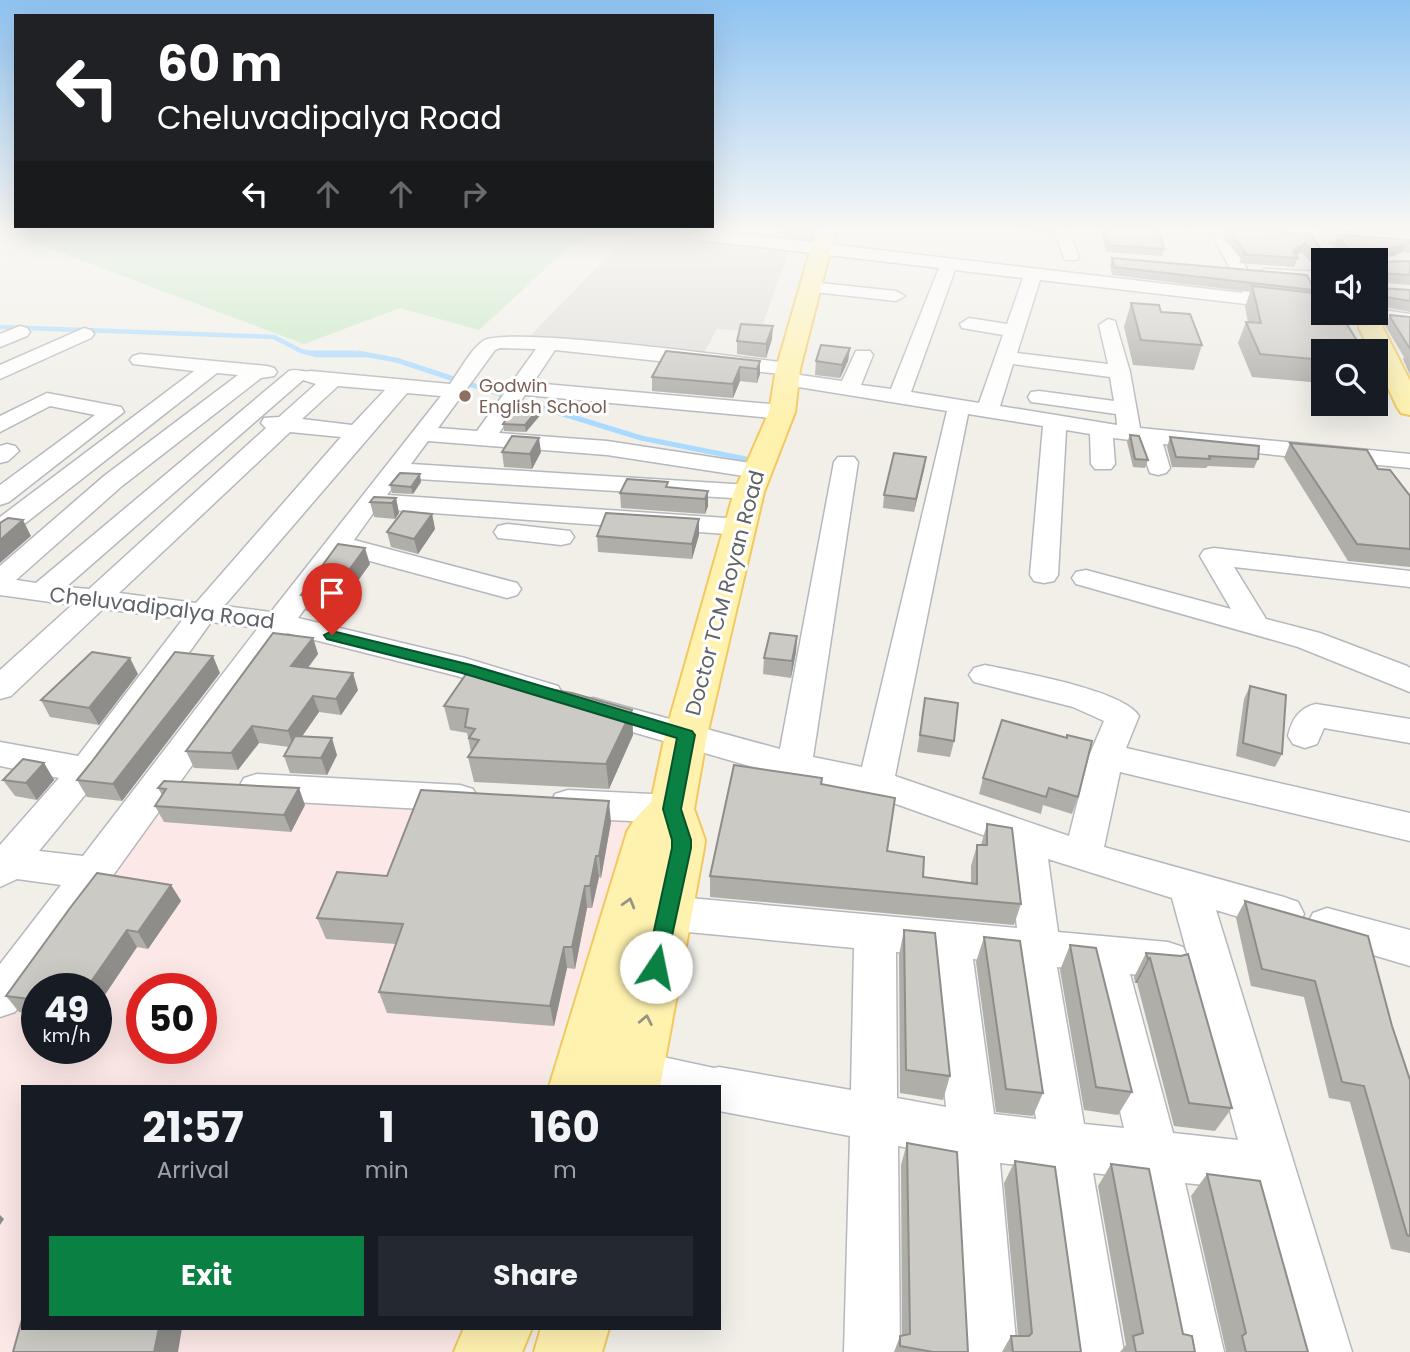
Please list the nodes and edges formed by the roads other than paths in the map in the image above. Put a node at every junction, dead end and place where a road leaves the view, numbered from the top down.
1 (810, 291) edge
2 (850, 291) edge
3 (939, 291) edge
4 (1027, 291) edge
5 (1205, 291) edge
6 (1251, 291) edge
7 (896, 296) dead end
8 (1255, 300) junction
9 (1311, 307) edge
10 (1388, 316) edge
11 (1410, 320) edge
12 (969, 324) dead end
13 (1108, 325) dead end
14 (1370, 325) edge
15 (1014, 331) junction
16 (20, 332) dead end
17 (56, 333) dead end
18 (84, 334) dead end
19 (0, 341) edge
20 (550, 343) junction
21 (621, 351) junction
22 (863, 355) dead end
23 (1005, 357) junction
24 (0, 359) edge
25 (140, 360) dead end
26 (213, 367) junction
27 (533, 368) junction
28 (558, 370) dead end
29 (257, 371) junction
30 (0, 373) edge
31 (787, 374) junction
32 (296, 375) junction
33 (333, 379) junction
34 (460, 385) junction
35 (401, 386) junction
36 (849, 389) junction
37 (1123, 390) junction
38 (514, 395) junction
39 (598, 395) junction
40 (41, 396) dead end
41 (899, 396) junction
42 (1044, 396) junction
43 (1408, 399) edge
44 (959, 405) junction
45 (988, 410) junction
46 (782, 412) junction
47 (0, 414) edge
48 (201, 414) junction
49 (585, 415) dead end
50 (244, 420) junction
51 (0, 425) edge
52 (283, 425) junction
53 (1101, 429) junction
54 (358, 432) junction
55 (424, 433) junction
56 (1139, 435) junction
57 (484, 438) junction
58 (1410, 461) edge
59 (846, 462) dead end
60 (1103, 464) dead end
61 (1158, 468) dead end
62 (393, 470) junction
63 (753, 482) junction
64 (0, 497) edge
65 (363, 510) junction
66 (741, 527) junction
67 (0, 530) edge
68 (561, 537) dead end
69 (337, 544) junction
70 (1044, 575) dead end
71 (1086, 578) dead end
72 (1410, 579) edge
73 (0, 580) edge
74 (0, 587) edge
75 (507, 589) dead end
76 (43, 592) junction
77 (94, 598) junction
78 (204, 611) junction
79 (279, 622) junction
80 (1254, 623) junction
81 (985, 675) dead end
82 (1410, 682) edge
83 (0, 688) edge
84 (1410, 731) edge
85 (686, 735) junction
86 (1305, 736) dead end
87 (0, 754) edge
88 (1106, 757) junction
89 (794, 765) junction
90 (86, 770) junction
91 (161, 781) junction
92 (876, 783) junction
93 (492, 799) edge
94 (534, 802) edge
95 (1410, 827) edge
96 (658, 829) junction
97 (1026, 836) junction
98 (1083, 856) junction
99 (3, 866) edge
100 (93, 873) junction
101 (1189, 887) junction
102 (667, 913) junction
103 (875, 937) dead end
104 (951, 946) dead end
105 (1410, 948) edge
106 (1037, 952) junction
107 (1105, 960) dead end
108 (1168, 960) edge
109 (0, 998) edge
110 (634, 1080) edge
111 (578, 1085) edge
112 (685, 1085) edge
113 (721, 1090) edge
114 (874, 1120) junction
115 (973, 1136) junction
116 (1065, 1147) junction
117 (1155, 1157) junction
118 (1272, 1168) junction
119 (497, 1330) edge
120 (574, 1330) edge
121 (488, 1352) edge
122 (568, 1352) edge
123 (872, 1352) edge
124 (989, 1352) edge
125 (1096, 1352) edge
126 (1196, 1352) edge
127 (1324, 1352) edge

1 - 31 main road, Doctor TCM Royan Road
2 - 7 street
3 - 41 street
4 - 15 street
5 - 8 street
6 - 8 street
8 - 9 street
10 - 11 street
12 - 15 street
13 - 37 street
14 - 43 main road
15 - 23 street
16 - 19 street
17 - 24 street
18 - 30 street
20 - 21 street
20 - 27 street
20 - 34 street
21 - 31 street
21 - 39 street
22 - 36 street
23 - 42 street
23 - 45 street
25 - 26 street
26 - 29 street
26 - 67 street
27 - 28 street
27 - 38 street
29 - 32 street
29 - 48 street
31 - 36 street
31 - 46 main road, Doctor TCM Royan Road
32 - 33 street
32 - 50 street
33 - 35 street
33 - 52 street
34 - 35 street
34 - 55 street
35 - 54 street
36 - 41 street
37 - 42 street
37 - 42 street
37 - 56 street
38 - 39 street
38 - 57 street
39 - 46 street
39 - 49 street
40 - 47 street
41 - 44 street
42 - 45 street
42 - 53 street
42 - 70 street
44 - 45 street
44 - 92 street
46 - 63 main road, Doctor TCM Royan Road
48 - 50 street
48 - 73 street
50 - 52 street
50 - 76 street
51 - 64 street
52 - 54 street
52 - 77 street
53 - 56 street
53 - 60 street
54 - 78 street
55 - 57 street
55 - 62 street
56 - 58 street
56 - 61 street
57 - 63 street
59 - 89 street
62 - 63 street
62 - 65 street
63 - 66 main road, Doctor TCM Royan Road
65 - 66 street
65 - 68 street
65 - 69 street
66 - 85 main road, Doctor TCM Royan Road
69 - 75 street
69 - 79 street
71 - 80 street
72 - 80 street
74 - 76 street, Cheluvadipalya Road
76 - 77 street, Cheluvadipalya Road
77 - 78 street, Cheluvadipalya Road
77 - 83 street
78 - 79 street, Cheluvadipalya Road
78 - 90 street
79 - 85 street, Cheluvadipalya Road
79 - 91 street
80 - 82 street
81 - 88 street
84 - 86 street
85 - 89 street, Cheluvadipalya Road
85 - 96 main road, Doctor TCM Royan Road
87 - 90 street
88 - 95 street
88 - 98 street
89 - 92 street, Cheluvadipalya Road
90 - 99 street
91 - 93 street
91 - 100 street
92 - 97 street, Cheluvadipalya Road
94 - 96 street
96 - 102 main road, Doctor TCM Royan Road
111 -> 96 main road
97 - 98 street, Cheluvadipalya Road
97 - 106 street
98 - 101 street, Cheluvadipalya Road
99 - 100 street
100 - 109 street
101 - 105 street, Cheluvadipalya Road
101 - 118 street
102 - 106 street
110 -> 102 main road, Doctor TCM Royan Road
103 - 114 street
104 - 115 street
106 - 108 street
106 - 116 street
107 - 117 street
110 - 112 street
113 - 114 street
114 - 115 street
114 - 123 street
115 - 116 street
115 - 124 street
116 - 117 street
116 - 125 street
117 - 118 street
117 - 126 street
118 - 127 street
119 - 121 main road
120 - 122 main road

